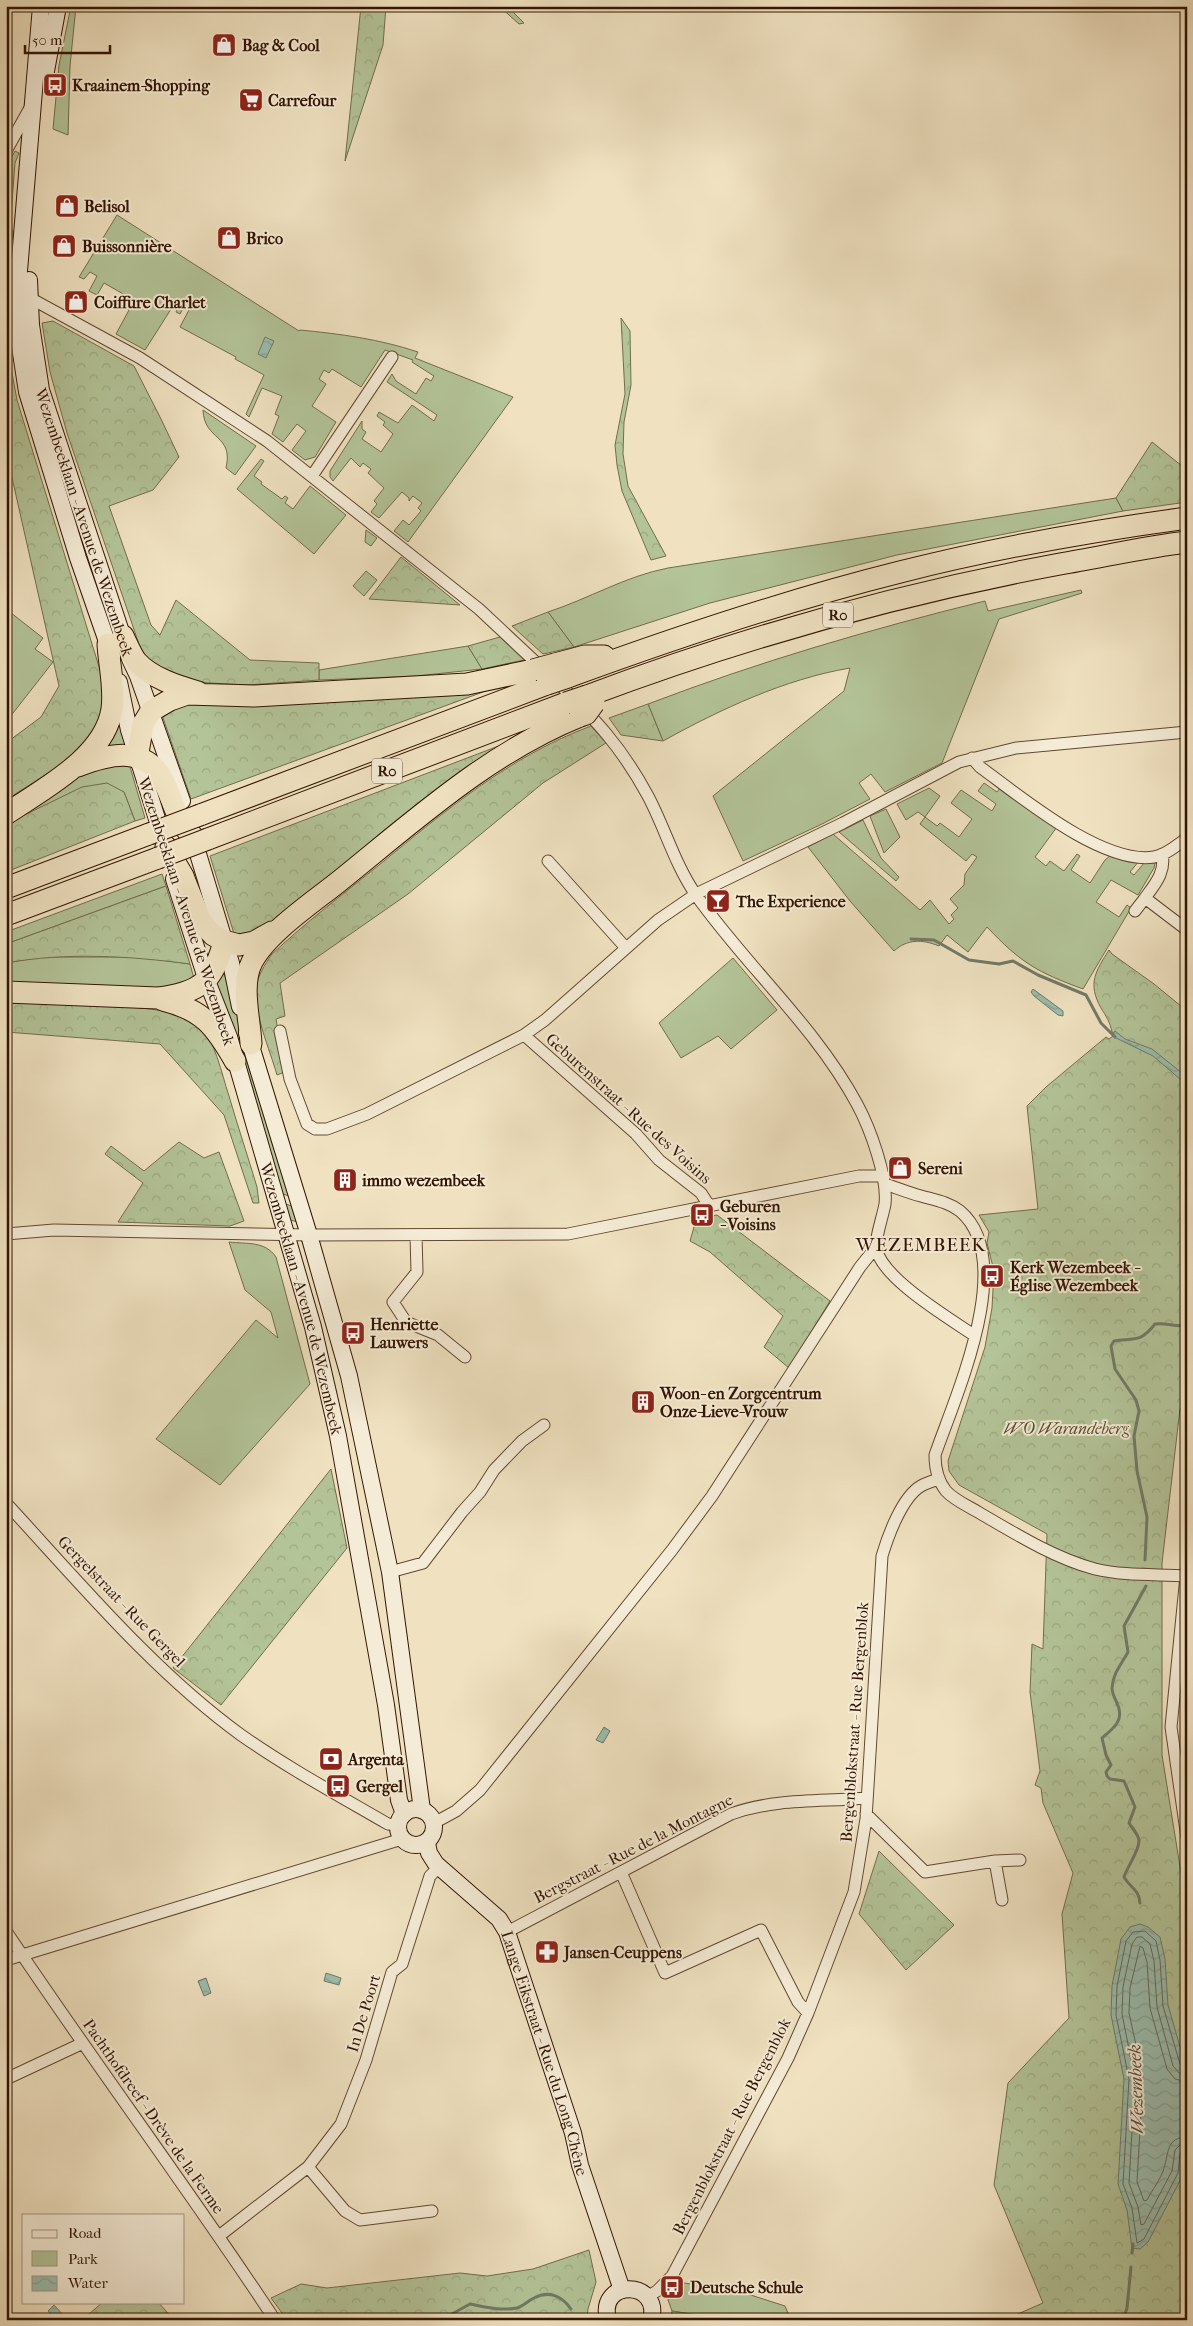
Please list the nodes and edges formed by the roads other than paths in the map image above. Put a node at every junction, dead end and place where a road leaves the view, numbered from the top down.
1 (41, 6) edge
2 (58, 6) edge
3 (33, 102) junction
4 (6, 151) edge
5 (18, 292) edge
6 (392, 357) dead end
7 (312, 476) junction
8 (1187, 518) edge
9 (1187, 542) edge
10 (115, 640) junction
11 (540, 677) junction
12 (206, 694) junction
13 (586, 702) junction
14 (151, 712) junction
15 (1187, 732) edge
16 (138, 758) junction
17 (972, 758) junction
18 (76, 767) junction
19 (6, 814) edge
20 (201, 838) junction
21 (1187, 838) edge
22 (162, 853) junction
23 (1162, 854) junction
24 (548, 861) dead end
25 (6, 888) edge
26 (696, 894) junction
27 (1145, 898) junction
28 (1135, 911) dead end
29 (6, 915) edge
30 (286, 924) junction
31 (1187, 930) edge
32 (224, 941) junction
33 (626, 948) junction
34 (206, 981) junction
35 (6, 992) edge
36 (158, 998) junction
37 (280, 1032) dead end
38 (524, 1035) junction
39 (250, 1044) junction
40 (235, 1061) junction
41 (884, 1180) junction
42 (710, 1207) junction
43 (6, 1234) edge
44 (288, 1234) junction
45 (309, 1235) junction
46 (416, 1235) junction
47 (876, 1248) junction
48 (975, 1336) junction
49 (465, 1357) dead end
50 (544, 1425) dead end
51 (939, 1479) junction
52 (6, 1502) edge
53 (390, 1572) junction
54 (1186, 1576) edge
55 (867, 1798) junction
56 (422, 1810) junction
57 (866, 1814) junction
58 (434, 1823) junction
59 (402, 1826) junction
60 (1187, 1838) edge
61 (427, 1843) junction
62 (1020, 1860) dead end
63 (995, 1861) junction
64 (439, 1866) junction
65 (621, 1872) junction
66 (1002, 1900) dead end
67 (6, 1932) edge
68 (506, 1932) junction
69 (22, 1955) junction
70 (6, 1960) edge
71 (808, 2013) junction
72 (82, 2044) junction
73 (6, 2079) edge
74 (308, 2167) junction
75 (432, 2211) dead end
76 (219, 2236) junction
77 (622, 2290) junction
78 (647, 2297) junction
79 (275, 2320) edge
80 (608, 2320) edge
81 (651, 2320) edge

1 - 3 main road, Wezembeeklaan - Avenue de Wezembeek
2 - 5 main road, Wezembeeklaan - Avenue de Wezembeek
3 - 4 street
3 - 5 main road, Wezembeeklaan - Avenue de Wezembeek
5 - 7 street
5 - 10 main road, Wezembeeklaan - Avenue de Wezembeek
6 - 7 street
7 - 26 street
8 - 11 highway, R0, bridge
9 - 13 highway, R0
10 - 12 highway
10 - 14 main road, Wezembeeklaan - Avenue de Wezembeek
10 - 16 main road, Wezembeeklaan - Avenue de Wezembeek
10 - 18 highway
11 - 12 highway
11 - 25 highway, R0, bridge
12 - 14 highway
13 - 20 highway, R0
13 - 30 highway
14 - 16 highway
14 - 20 main road, Wezembeeklaan - Avenue de Wezembeek
15 - 17 street
16 - 18 highway
16 - 20 highway
16 - 22 main road, Wezembeeklaan - Avenue de Wezembeek
17 - 23 street
17 - 26 street
18 - 19 highway
20 - 22 highway, R0, bridge
20 - 32 main road, Wezembeeklaan - Avenue de Wezembeek
21 - 23 street
22 - 29 highway, R0
22 - 32 highway
22 - 34 main road, Wezembeeklaan - Avenue de Wezembeek
23 - 27 street
24 - 33 street
26 - 33 street
26 - 41 street
27 - 28 street
27 - 31 street
30 - 32 highway
30 - 39 highway
32 - 34 highway
32 - 39 main road, Wezembeeklaan - Avenue de Wezembeek
33 - 38 street
34 - 36 highway
34 - 40 main road, Wezembeeklaan - Avenue de Wezembeek
35 - 36 highway
36 - 40 highway
37 - 38 street
38 - 42 street, Geburenstraat - Rue des Voisins
39 - 45 main road, Wezembeeklaan - Avenue de Wezembeek
40 - 44 main road, Wezembeeklaan - Avenue de Wezembeek
41 - 42 street
41 - 47 street
41 - 48 street
42 - 46 street
43 - 44 street
44 - 45 street
44 - 59 main road, Wezembeeklaan - Avenue de Wezembeek
45 - 46 street
45 - 53 main road, Wezembeeklaan - Avenue de Wezembeek
46 - 49 street
47 - 48 street
47 - 58 street
48 - 51 street
50 - 53 street
51 - 54 street
51 - 55 street, Bergenblokstraat - Rue Bergenblok
52 - 59 street, Gergelstraat - Rue Gergel
53 - 56 main road, Wezembeeklaan - Avenue de Wezembeek
54 - 60 street
55 - 57 street, Bergenblokstraat - Rue Bergenblok
55 - 65 street, Bergstraat - Rue de la Montagne
56 - 58 main road
56 - 59 main road
57 - 63 street
57 - 71 street, Bergenblokstraat - Rue Bergenblok
58 - 61 main road
59 - 61 main road
59 - 69 street
61 - 64 main road, Lange Eikstraat - Rue du Long Chêne
62 - 63 street
63 - 66 street
64 - 68 main road, Lange Eikstraat - Rue du Long Chêne
64 - 74 street, In De Poort
65 - 68 street, Bergstraat - Rue de la Montagne
65 - 71 street
67 - 69 street, Pachthofdreef - Drève de la Ferme
68 - 77 main road, Lange Eikstraat - Rue du Long Chêne
69 - 70 street
69 - 72 street, Pachthofdreef - Drève de la Ferme
71 - 78 street, Bergenblokstraat - Rue Bergenblok
72 - 73 street
72 - 76 street, Pachthofdreef - Drève de la Ferme
74 - 75 street
74 - 76 street, In De Poort
76 - 79 street, Pachthofdreef - Drève de la Ferme
77 - 78 main road
77 - 80 main road
78 - 81 main road

